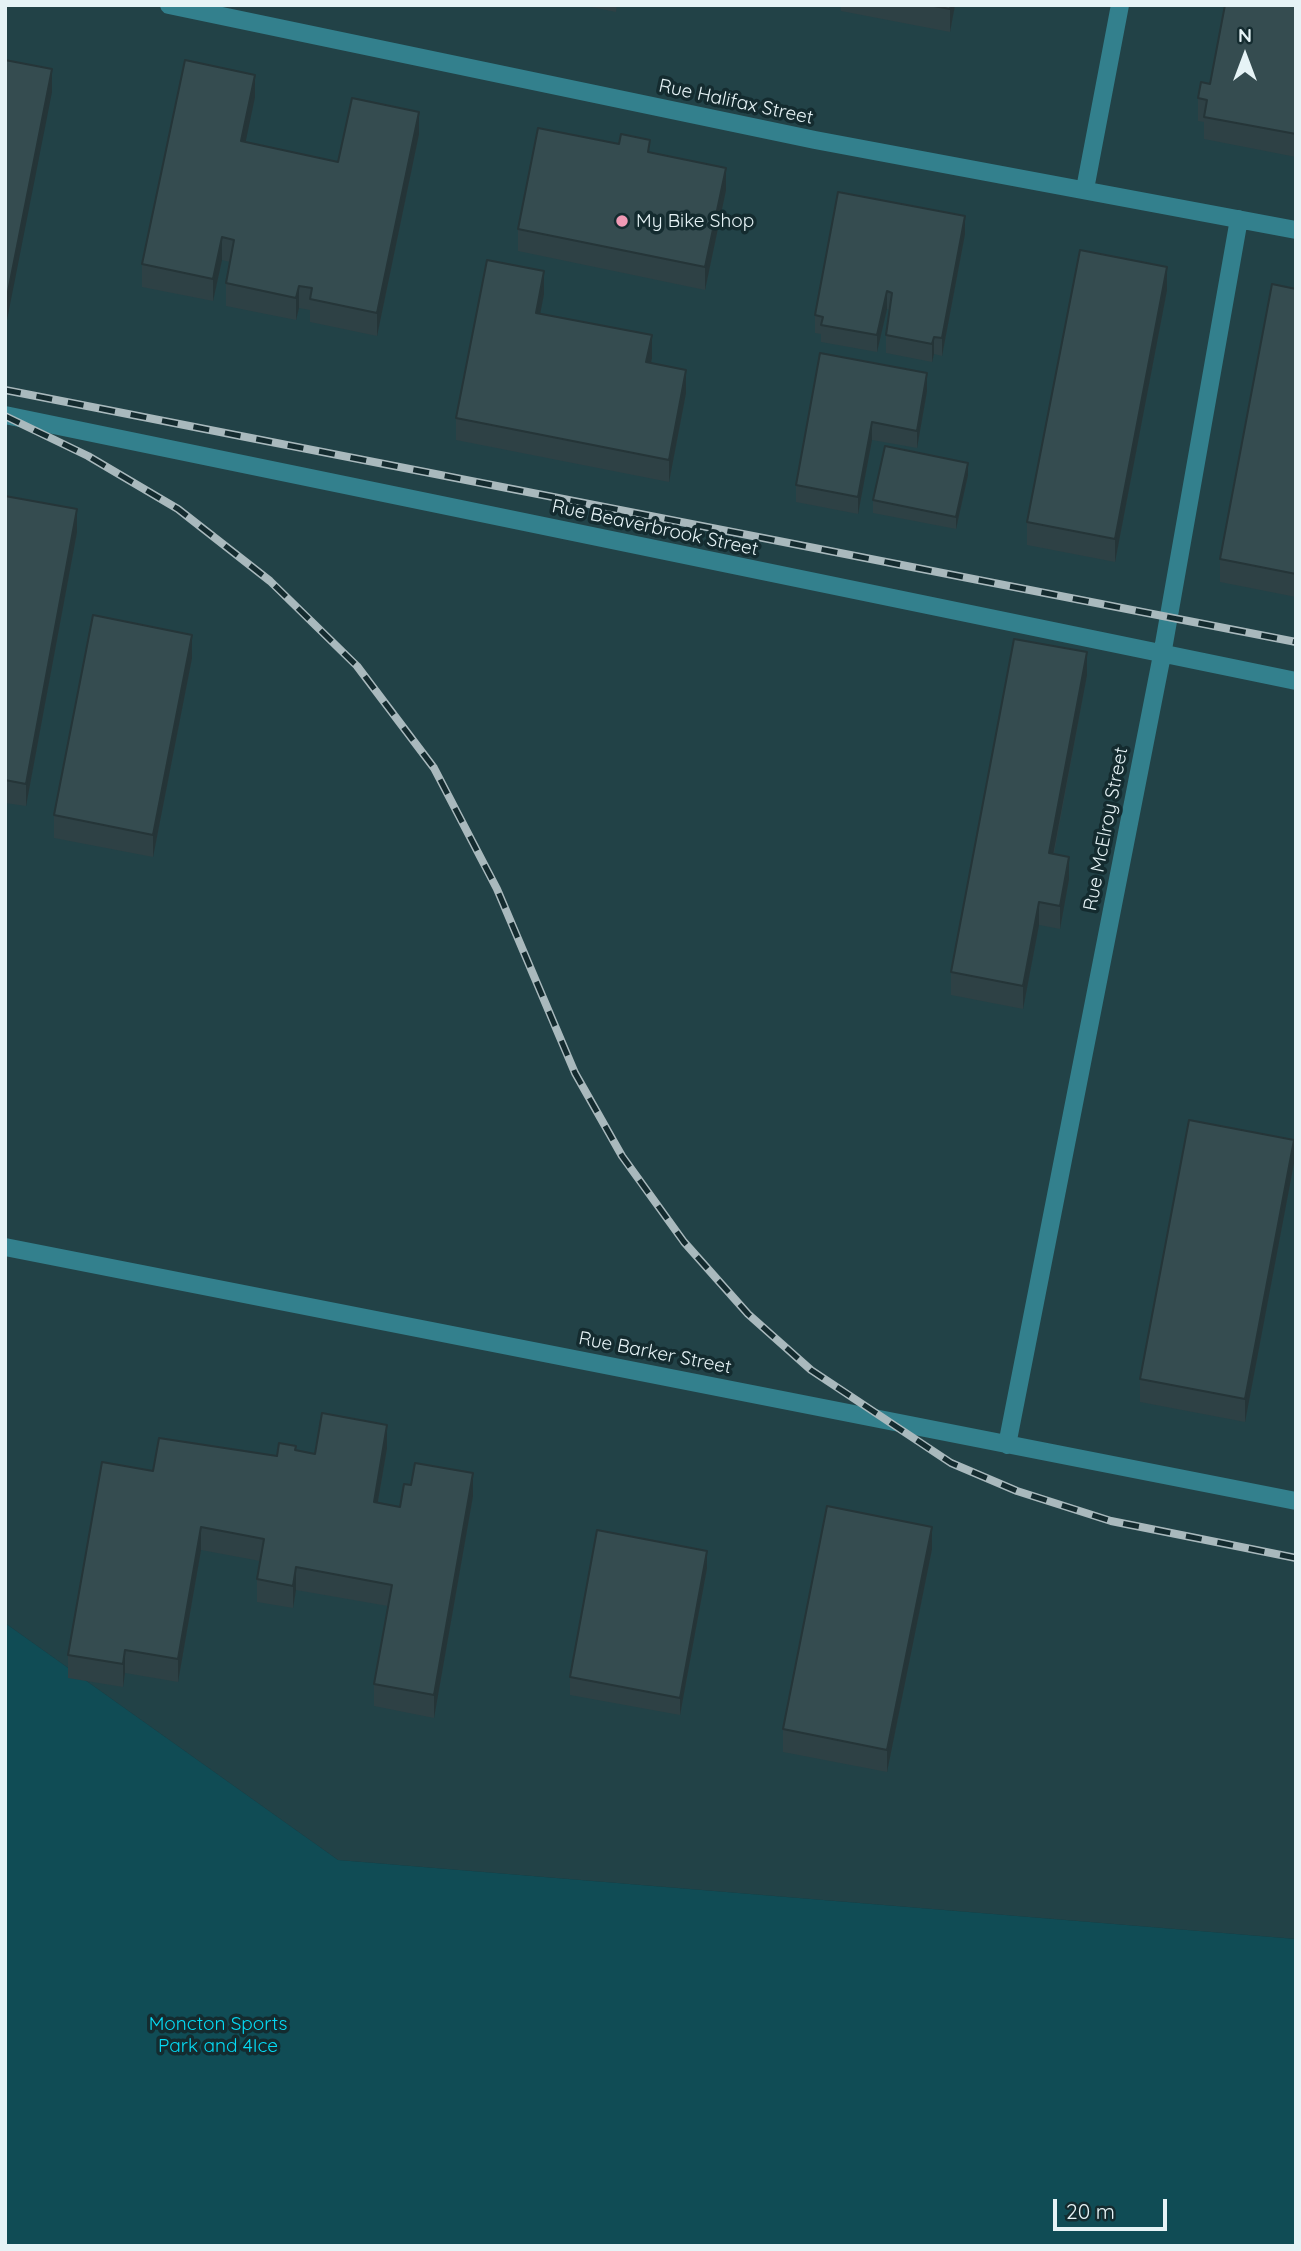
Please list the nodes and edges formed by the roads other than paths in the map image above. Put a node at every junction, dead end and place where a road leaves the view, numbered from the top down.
1 (169, 5) edge
2 (1120, 5) edge
3 (1085, 189) junction
4 (1239, 219) junction
5 (1296, 230) edge
6 (5, 415) edge
7 (1162, 655) junction
8 (1296, 681) edge
9 (5, 1247) edge
10 (1007, 1445) junction
11 (1296, 1501) edge

1 - 3 street, Rue Halifax Street
2 - 3 street
3 - 4 street, Rue Halifax Street
4 - 5 street, Rue Halifax Street
4 - 7 street, Rue McElroy Street
6 - 7 street, Rue Beaverbrook Street
7 - 8 street, Rue Beaverbrook Street
7 - 10 street, Rue McElroy Street
9 - 10 street, Rue Barker Street
10 - 11 street, Rue Barker Street

